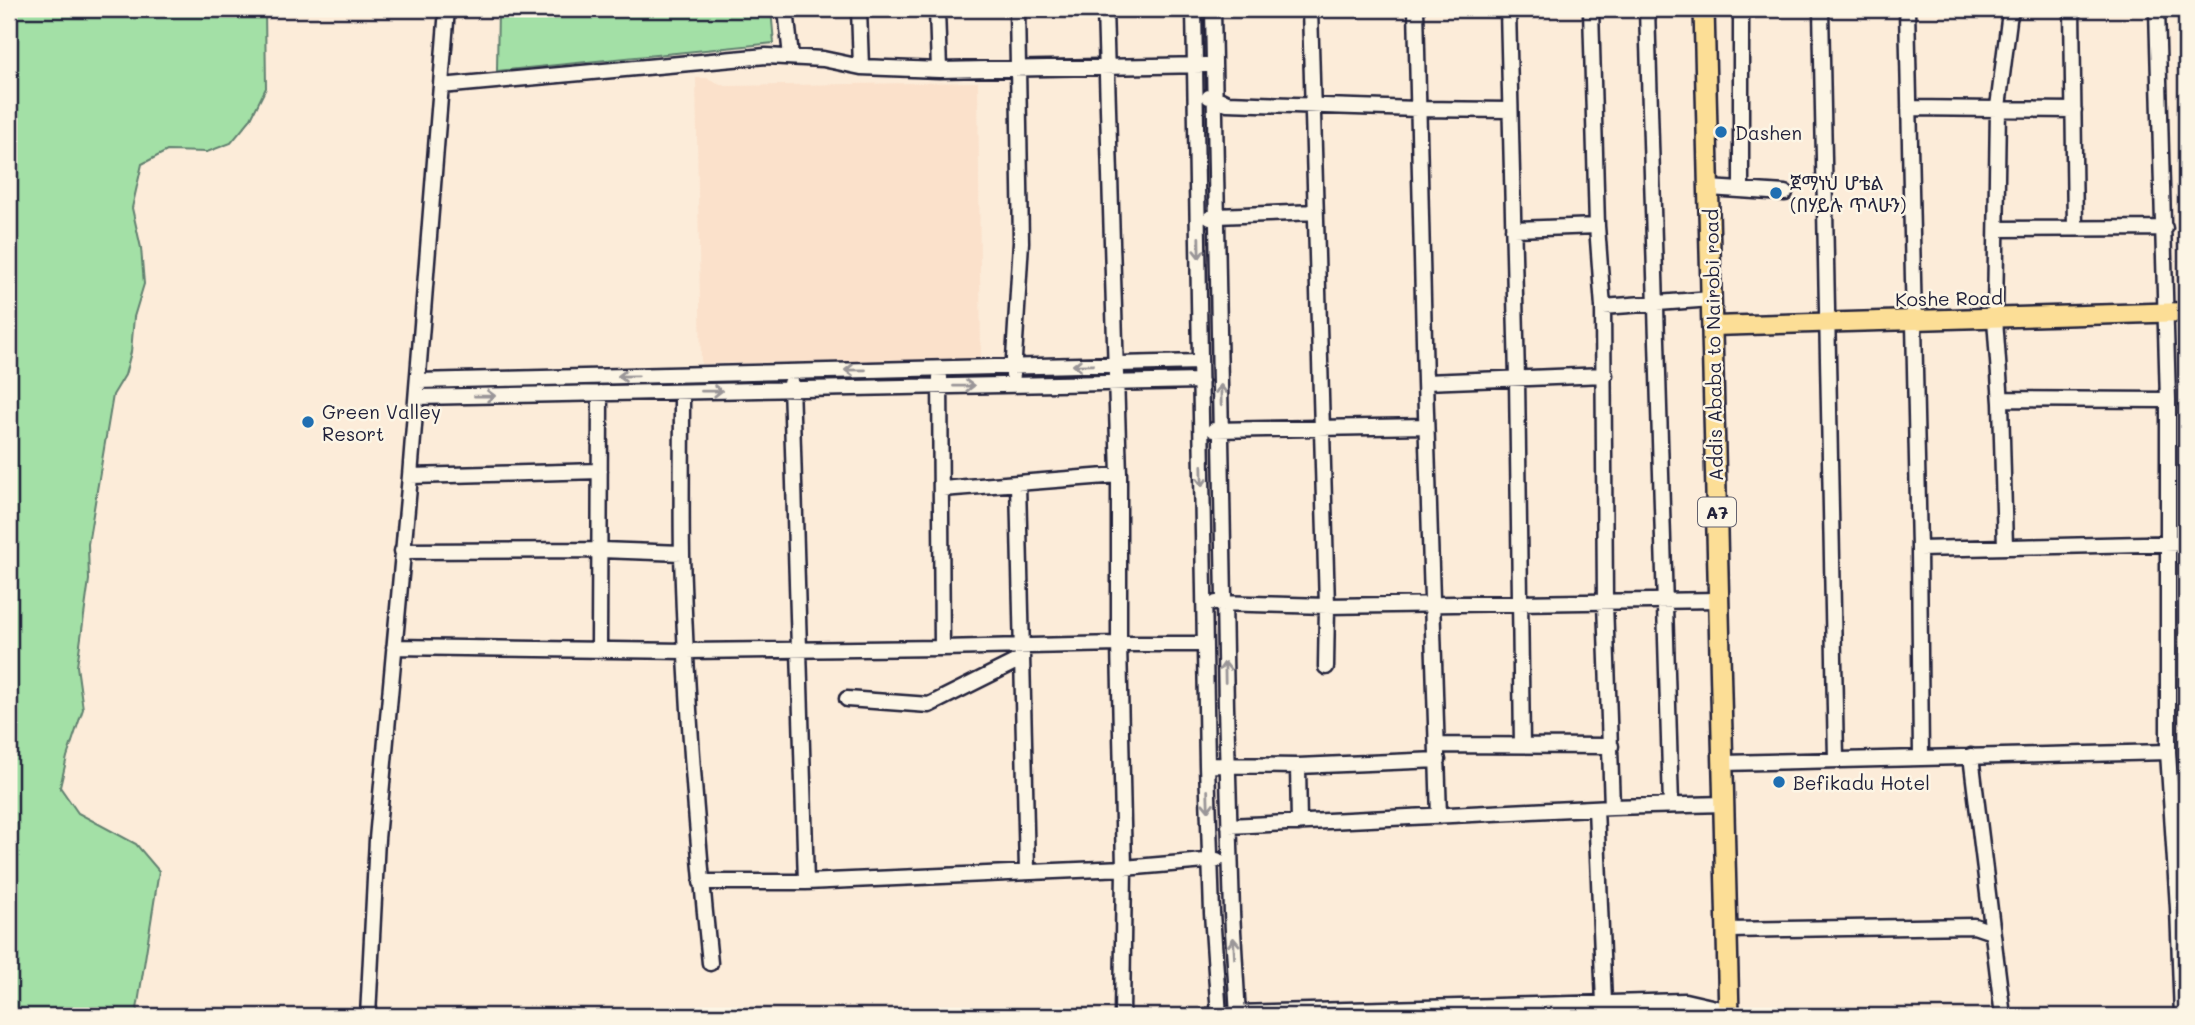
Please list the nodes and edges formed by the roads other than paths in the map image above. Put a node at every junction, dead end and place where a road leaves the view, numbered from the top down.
1 (447, 9) edge
2 (786, 9) edge
3 (859, 9) edge
4 (937, 9) edge
5 (1017, 9) edge
6 (1105, 9) edge
7 (1194, 9) edge
8 (1213, 9) edge
9 (1310, 9) edge
10 (1416, 9) edge
11 (1508, 9) edge
12 (1591, 9) edge
13 (1647, 9) edge
14 (1704, 9) edge
15 (1741, 9) edge
16 (1821, 9) edge
17 (1907, 9) edge
18 (2015, 9) edge
19 (2072, 9) edge
20 (2157, 9) edge
21 (791, 57) junction
22 (1196, 65) junction
23 (1214, 65) junction
24 (861, 67) junction
25 (1018, 68) junction
26 (1105, 68) junction
27 (939, 70) junction
28 (441, 86) junction
29 (1197, 97) junction
30 (1219, 104) junction
31 (1313, 107) junction
32 (1909, 107) junction
33 (1998, 107) junction
34 (1418, 109) junction
35 (1510, 110) junction
36 (2074, 110) junction
37 (1197, 112) junction
38 (1197, 157) junction
39 (1215, 157) junction
40 (1709, 188) junction
41 (1741, 190) junction
42 (1785, 192) dead end
43 (1315, 212) junction
44 (1217, 216) junction
45 (1199, 223) junction
46 (1597, 226) junction
47 (2076, 228) junction
48 (2165, 228) junction
49 (1513, 229) junction
50 (1997, 229) junction
51 (1712, 299) junction
52 (1657, 302) junction
53 (1200, 303) junction
54 (1219, 303) junction
55 (1603, 307) junction
56 (2186, 312) edge
57 (2165, 313) junction
58 (1995, 318) junction
59 (1914, 319) junction
60 (1827, 321) junction
61 (1713, 326) junction
62 (1200, 362) junction
63 (1115, 365) junction
64 (1053, 366) junction
65 (1014, 367) junction
66 (940, 369) junction
67 (790, 372) junction
68 (1605, 375) junction
69 (1517, 378) junction
70 (418, 381) junction
71 (1200, 381) junction
72 (1115, 382) junction
73 (1425, 382) junction
74 (1054, 384) junction
75 (1012, 385) junction
76 (940, 386) junction
77 (791, 389) junction
78 (682, 392) junction
79 (600, 393) junction
80 (417, 397) junction
81 (2001, 400) junction
82 (2168, 400) junction
83 (1426, 426) junction
84 (1322, 427) junction
85 (1202, 430) junction
86 (1222, 430) junction
87 (600, 471) junction
88 (1119, 475) junction
89 (410, 476) junction
90 (1017, 483) junction
91 (942, 489) junction
92 (1203, 522) junction
93 (1223, 522) junction
94 (2186, 543) edge
95 (2168, 544) junction
96 (2005, 547) junction
97 (1919, 549) junction
98 (601, 550) junction
99 (402, 551) junction
100 (682, 553) junction
101 (1719, 600) junction
102 (1665, 601) junction
103 (1605, 602) junction
104 (1224, 603) junction
105 (1205, 604) junction
106 (1521, 604) junction
107 (1432, 605) junction
108 (1326, 606) junction
109 (1205, 626) junction
110 (1224, 626) junction
111 (1119, 643) junction
112 (1205, 644) junction
113 (394, 648) junction
114 (942, 648) junction
115 (599, 650) junction
116 (799, 650) junction
117 (686, 651) junction
118 (1021, 652) junction
119 (1326, 667) dead end
120 (846, 699) dead end
121 (1226, 706) junction
122 (1206, 707) junction
123 (1521, 745) junction
124 (1611, 746) junction
125 (1438, 752) junction
126 (2168, 752) junction
127 (1970, 756) junction
128 (1921, 757) junction
129 (1836, 760) junction
130 (1724, 763) junction
131 (1207, 765) junction
132 (1228, 765) junction
133 (1298, 766) junction
134 (1671, 804) junction
135 (1724, 804) junction
136 (1612, 807) junction
137 (1596, 808) junction
138 (1439, 816) junction
139 (1299, 822) junction
140 (1229, 826) junction
141 (1230, 859) junction
142 (1210, 860) junction
143 (1124, 868) junction
144 (1027, 871) junction
145 (806, 881) junction
146 (701, 882) junction
147 (2182, 908) edge
148 (1212, 913) junction
149 (1232, 913) junction
150 (1990, 916) junction
151 (1974, 926) junction
152 (1728, 930) junction
153 (1992, 932) junction
154 (710, 963) dead end
155 (1235, 975) junction
156 (1215, 976) junction
157 (1685, 1000) junction
158 (1604, 1003) junction
159 (1512, 1011) edge
160 (1237, 1015) edge
161 (1731, 1015) edge
162 (368, 1016) edge
163 (1122, 1016) edge
164 (1215, 1016) edge
165 (1686, 1016) edge
166 (2003, 1016) edge
167 (2182, 1016) edge

1 - 28 street
2 - 21 street
3 - 24 street
4 - 27 street
5 - 25 street
6 - 26 street
7 - 22 street
8 - 23 street
9 - 31 street
10 - 34 street
11 - 35 street
12 - 46 street
13 - 52 street
14 - 40 highway, Addis Ababa to Nairobi road / A7
15 - 41 street
16 - 60 street
17 - 32 street
18 - 33 street
19 - 36 street
20 - 48 street
21 - 24 street
21 - 28 street
22 - 23 street
22 - 26 street
22 - 29 street
23 - 30 street
24 - 27 street
25 - 26 street
25 - 27 street
25 - 65 street
26 - 63 street
28 - 70 street
29 - 30 street
29 - 37 street
30 - 31 street
30 - 37 street
30 - 39 street
31 - 34 street
31 - 43 street
32 - 33 street
32 - 59 street
33 - 36 street
33 - 50 street
34 - 35 street
34 - 73 street
35 - 49 street
36 - 47 street
37 - 38 street
38 - 39 street
38 - 45 street
39 - 44 street
40 - 41 street
40 - 51 highway, Addis Ababa to Nairobi road / A7
41 - 42 street
43 - 44 street
43 - 84 street
44 - 45 street
44 - 54 street
45 -> 53 street
46 - 49 street
46 - 55 street
47 - 48 street
47 - 50 street
48 - 57 street
49 - 69 street
50 - 58 street
51 - 52 street
51 - 61 highway, Addis Ababa to Nairobi road / A7
52 - 55 street
52 - 102 street
53 - 54 street
53 - 62 street
86 -> 54 street
55 - 68 street
56 - 57 main road, Koshe Road
57 - 58 main road, Koshe Road
57 - 82 street
58 - 59 main road, Koshe Road
58 - 81 street
59 - 60 main road, Koshe Road
59 - 97 street
60 - 61 main road, Koshe Road
60 - 129 street
61 - 101 highway, Addis Ababa to Nairobi road / A7
62 - 63 street
62 - 71 street
63 -> 64 street
63 - 72 street
64 - 65 street
64 - 74 street
65 - 66 street
65 - 75 street
66 -> 67 street
66 - 76 street
67 -> 70 street
67 - 77 street
68 - 69 street
68 - 103 street
69 - 73 street
69 - 106 street
70 - 80 street
71 - 72 street
71 - 85 street
72 - 74 street
72 - 88 street
73 - 83 street
74 - 75 street
76 -> 75 street
76 - 77 street
76 - 91 street
78 -> 77 street
77 - 116 street
78 - 79 street
78 - 100 street
80 -> 79 street
79 - 87 street
80 - 89 street
81 - 82 street
81 - 96 street
82 - 95 street
83 - 84 street
83 - 107 street
84 - 86 street
84 - 108 street
85 - 86 street
85 -> 92 street
86 - 93 street
87 - 89 street
87 - 98 street
88 - 90 street
88 - 111 street
89 - 99 street
90 - 91 street
90 - 118 street
91 - 114 street
92 - 93 street
92 - 105 street
93 - 104 street
94 - 95 street
95 - 96 street
95 - 126 street
96 - 97 street
97 - 128 street
98 - 99 street
98 - 100 street
98 - 115 street
99 - 113 street
100 - 117 street
101 - 102 street
101 - 130 highway, Addis Ababa to Nairobi road / A7
102 - 103 street
102 - 134 street
103 - 106 street
103 - 124 street
104 - 105 street
104 - 108 street
104 - 110 street
105 - 109 street
106 - 107 street
106 - 123 street
107 - 108 street
107 - 125 street
108 - 119 street
109 - 110 street
109 - 112 street
121 -> 110 street
111 - 112 street
111 - 118 street
111 - 143 street
112 - 122 street
113 - 115 street
113 - 162 street
114 - 116 street
114 - 118 street
115 - 117 street
116 - 117 street
116 - 145 street
117 - 146 street
118 - 120 street
118 - 144 street
121 - 122 street
121 - 132 street
122 - 131 street
123 - 124 street
123 - 125 street
124 - 136 street
125 - 133 street
125 - 138 street
126 - 127 street
126 - 147 street
127 - 128 street
127 - 150 street
128 - 129 street
129 - 130 street
130 - 135 highway, Addis Ababa to Nairobi road / A7
131 - 132 street
131 -> 142 street
132 - 133 street
132 - 140 street
133 - 139 street
134 - 135 street
134 - 136 street
135 - 152 highway, Addis Ababa to Nairobi road / A7
136 - 137 street
137 - 138 street
137 - 158 street
138 - 139 street
139 - 140 street
140 - 141 street
141 - 142 street
141 - 149 street
142 - 143 street
142 - 148 street
143 - 144 street
143 - 163 street
144 - 145 street
145 - 146 street
146 - 154 street
147 - 167 street
148 - 149 street
148 - 156 street
155 -> 149 street
150 - 151 street
150 - 153 street
151 - 152 street
151 - 153 street
152 - 161 highway, Addis Ababa to Nairobi road / A7
153 - 166 street
155 - 156 street
155 - 160 street
156 - 164 street
157 - 158 street
157 - 161 street
157 - 165 street
158 - 159 street
159 - 160 street
160 - 164 street

